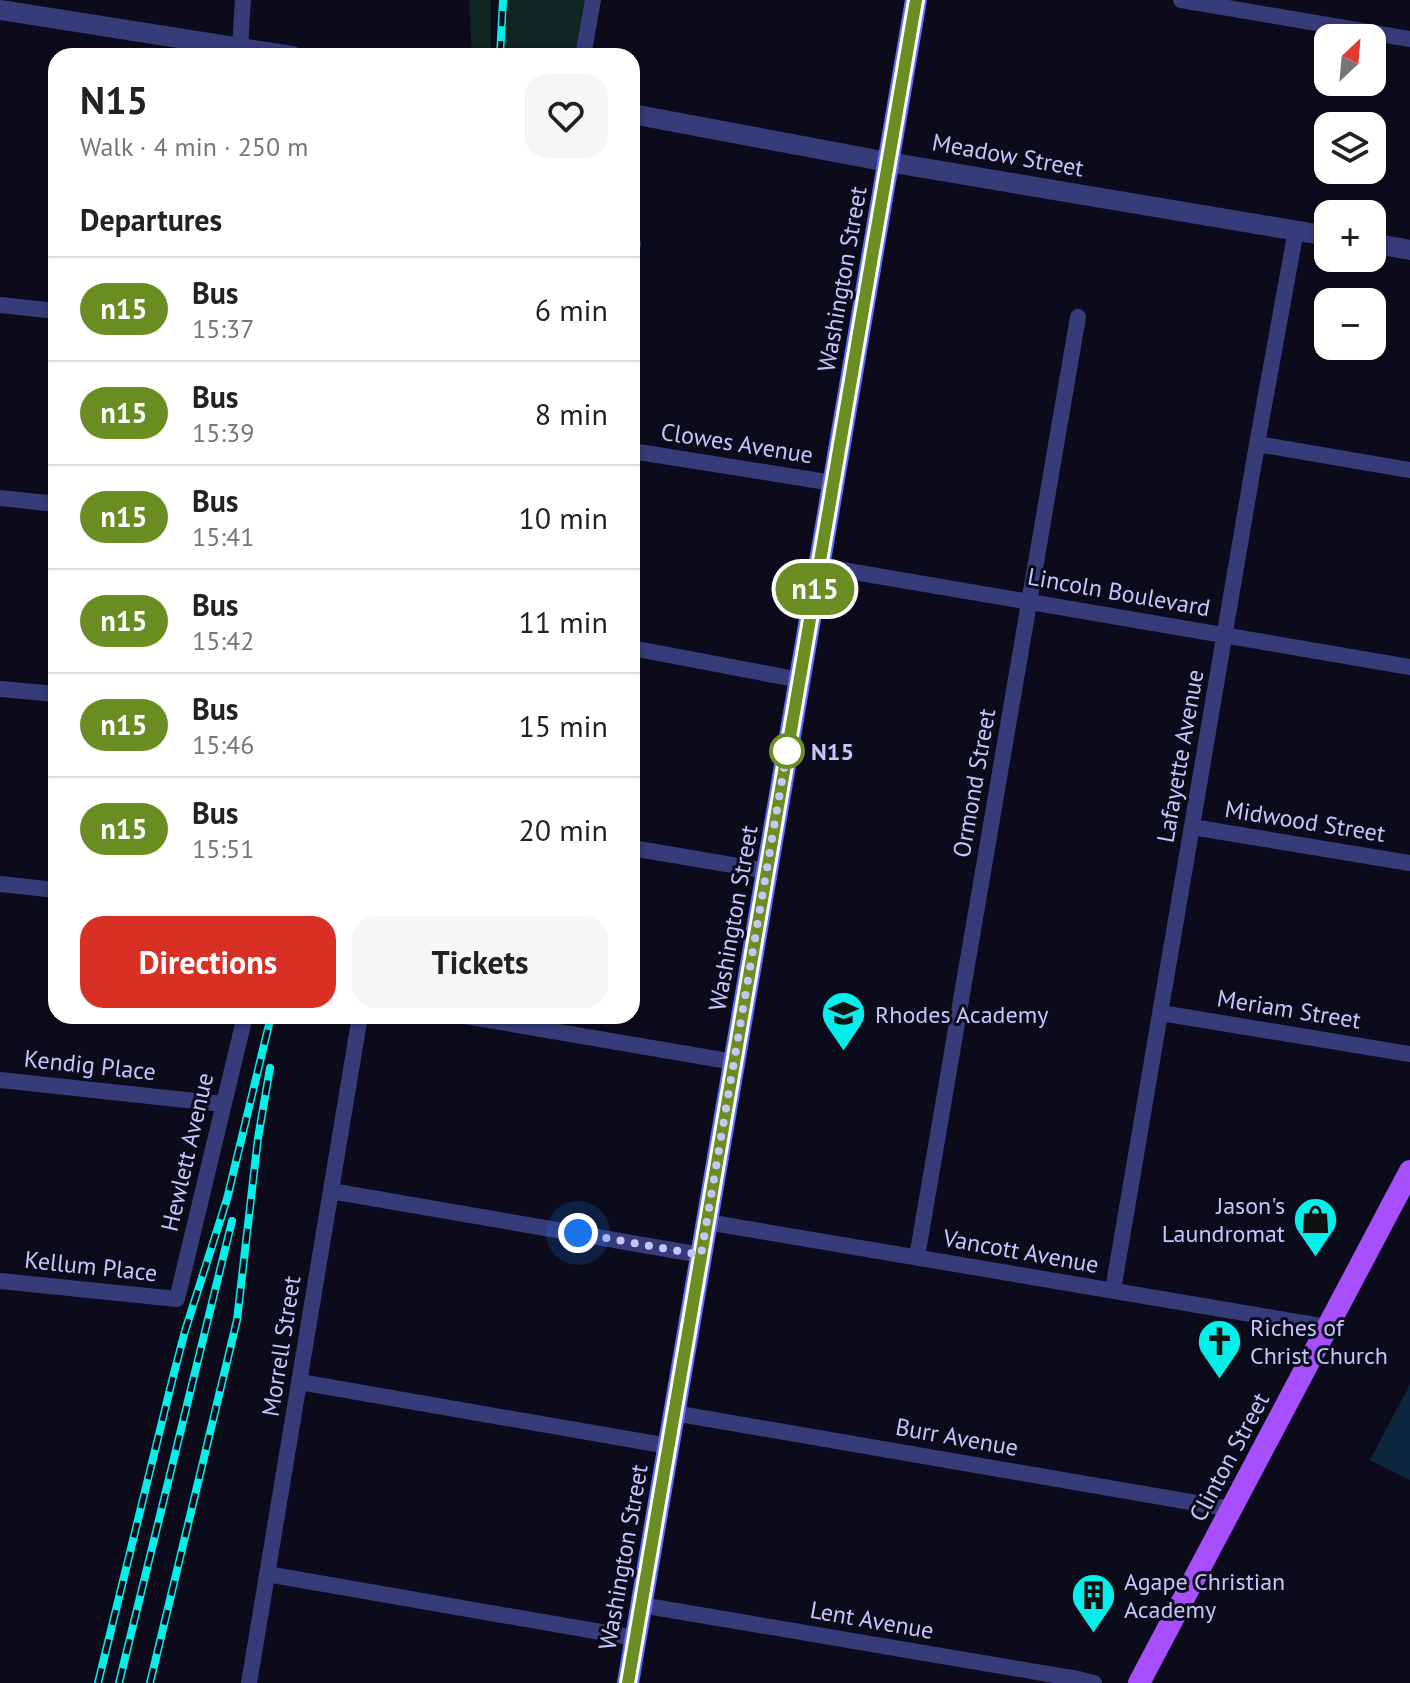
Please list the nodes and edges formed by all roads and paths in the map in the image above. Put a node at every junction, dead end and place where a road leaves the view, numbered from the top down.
1 (243, 0) edge
2 (593, 0) edge
3 (916, 0) edge
4 (1181, 0) edge
5 (0, 10) edge
6 (1410, 39) edge
7 (240, 47) junction
8 (246, 48) edge
9 (584, 48) edge
10 (640, 116) edge
11 (888, 162) junction
12 (1296, 230) junction
13 (1314, 233) edge
14 (1386, 246) edge
15 (1410, 250) edge
16 (0, 305) edge
17 (48, 310) edge
18 (1078, 317) dead end
19 (1257, 444) junction
20 (640, 452) edge
21 (1410, 470) edge
22 (833, 483) junction
23 (0, 498) edge
24 (48, 503) edge
25 (819, 566) junction
26 (1030, 601) junction
27 (1224, 635) junction
28 (640, 650) edge
29 (1410, 667) edge
30 (800, 680) junction
31 (0, 689) edge
32 (48, 693) edge
33 (1192, 827) junction
34 (640, 849) edge
35 (1410, 863) edge
36 (767, 871) junction
37 (0, 884) edge
38 (48, 889) edge
39 (1161, 1013) junction
40 (243, 1024) edge
41 (359, 1024) edge
42 (512, 1024) edge
43 (1410, 1054) edge
44 (734, 1062) junction
45 (0, 1080) edge
46 (223, 1104) junction
47 (1410, 1171) edge
48 (331, 1191) junction
49 (707, 1222) junction
50 (701, 1255) junction
51 (917, 1257) junction
52 (0, 1281) edge
53 (1113, 1290) junction
54 (177, 1299) joint
55 (1327, 1327) junction
56 (300, 1382) junction
57 (674, 1413) junction
58 (668, 1446) junction
59 (1231, 1509) junction
60 (267, 1574) junction
61 (641, 1605) junction
62 (635, 1638) junction
63 (249, 1683) edge
64 (628, 1683) edge
65 (1094, 1683) edge
66 (1139, 1683) edge

1 - 7 street
2 - 9 street
3 - 11 main road, Washington Street
4 - 6 street
5 - 7 street
7 - 8 street
10 - 11 street, Meadow Street
11 - 12 street, Meadow Street
11 - 22 main road, Washington Street
12 - 13 street, Meadow Street
12 - 19 street, Lafayette Avenue
14 - 15 street
16 - 17 street
18 - 26 street, Ormond Street
19 - 21 street
19 - 27 street, Lafayette Avenue
20 - 22 street, Clowes Avenue
22 - 25 main road, Washington Street
23 - 24 street
25 - 26 street, Lincoln Boulevard
25 - 30 main road, Washington Street
26 - 27 street, Lincoln Boulevard
26 - 51 street, Ormond Street
27 - 29 street, Lincoln Boulevard
27 - 33 street, Lafayette Avenue
28 - 30 street
30 - 36 main road, Washington Street
31 - 32 street
33 - 35 street, Midwood Street
33 - 39 street, Lafayette Avenue
34 - 36 street
36 - 44 main road, Washington Street
37 - 38 street
39 - 43 street, Meriam Street
39 - 53 street, Lafayette Avenue
40 - 46 street, Hewlett Avenue
41 - 48 street, Morrell Street
42 - 44 street
44 - 49 main road, Washington Street
45 - 46 street, Kendig Place
46 - 54 street, Hewlett Avenue
47 - 55 main road, Clinton Street
48 - 50 street
48 - 56 street, Morrell Street
49 - 50 main road, Washington Street
49 - 51 street, Vancott Avenue
50 - 57 main road, Washington Street
51 - 53 street, Vancott Avenue
52 - 54 street, Kellum Place
53 - 55 street, Vancott Avenue
55 - 59 main road, Clinton Street
56 - 58 street
56 - 60 street, Morrell Street
57 - 58 main road, Washington Street
57 - 59 street, Burr Avenue
58 - 61 main road, Washington Street
59 - 66 main road, Clinton Street
60 - 62 street
60 - 63 street, Morrell Street
61 - 62 main road, Washington Street
61 - 65 street, Lent Avenue
62 - 64 main road, Washington Street

